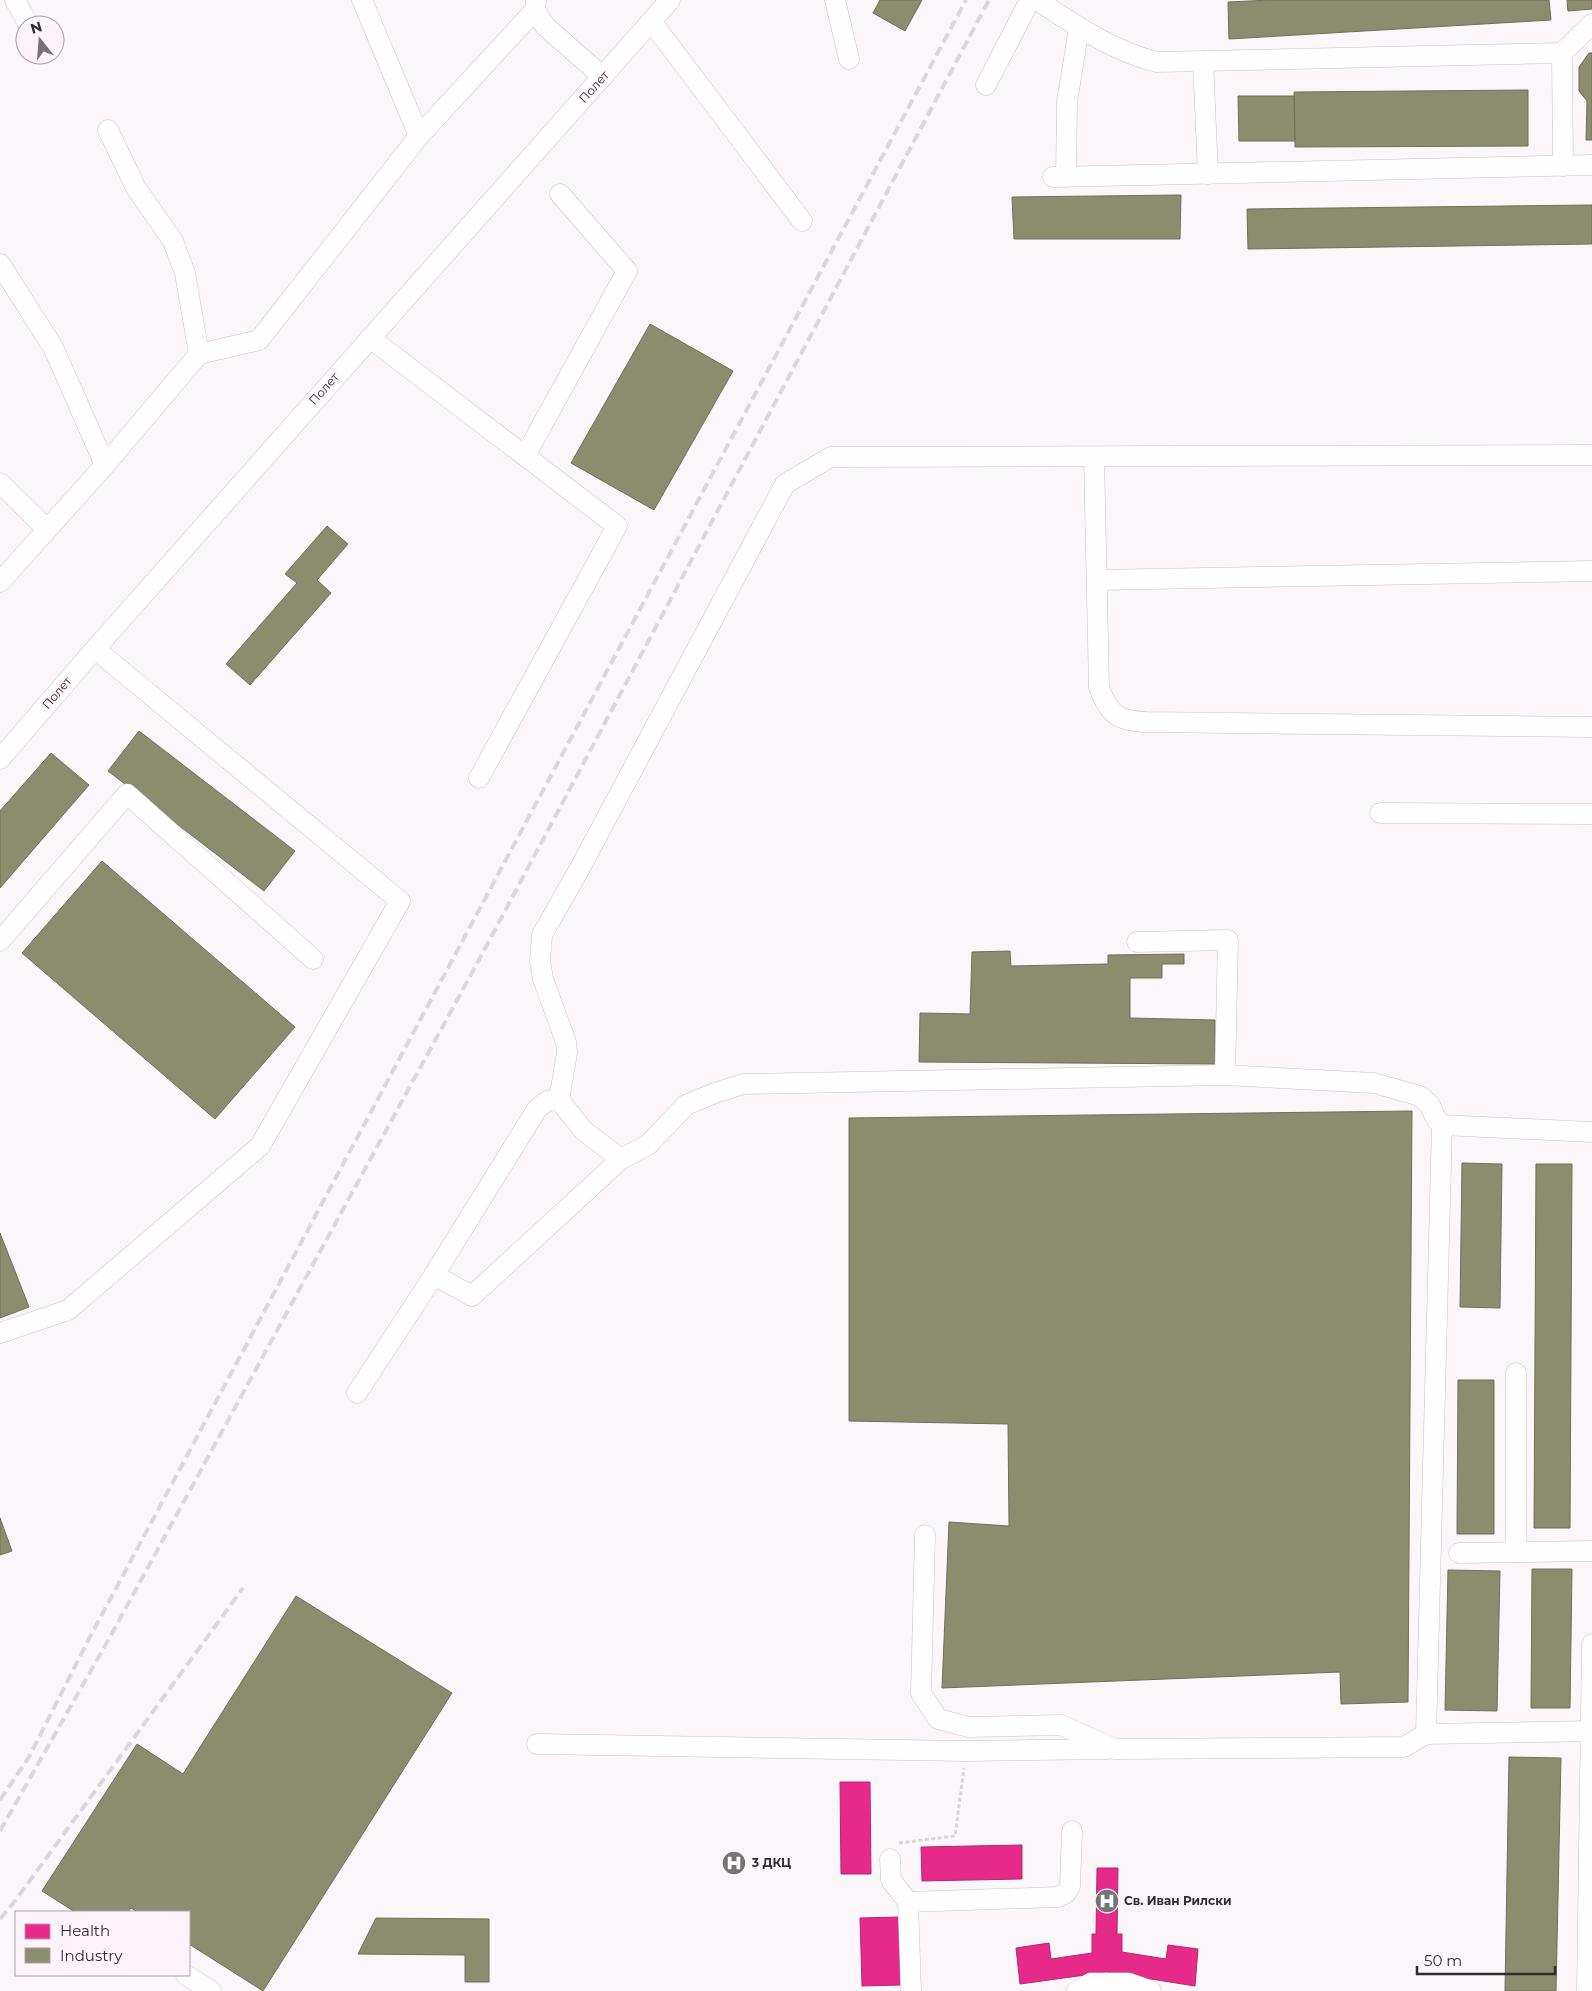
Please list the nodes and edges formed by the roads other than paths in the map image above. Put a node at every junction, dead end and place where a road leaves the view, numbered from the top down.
1 (15, 0) edge
2 (362, 0) edge
3 (670, 0) edge
4 (835, 0) edge
5 (1030, 0) edge
6 (1037, 0) edge
7 (536, 5) edge
8 (23, 15) edge
9 (651, 21) junction
10 (1592, 24) edge
11 (1079, 28) junction
12 (1562, 53) junction
13 (848, 59) dead end
14 (1204, 61) junction
15 (603, 77) junction
16 (986, 85) dead end
17 (108, 130) dead end
18 (420, 136) junction
19 (1592, 165) edge
20 (1563, 166) junction
21 (1208, 174) junction
22 (560, 194) dead end
23 (802, 221) dead end
24 (0, 264) edge
25 (370, 338) junction
26 (199, 354) junction
27 (525, 456) junction
28 (1094, 456) junction
29 (1592, 456) edge
30 (105, 465) junction
31 (0, 483) edge
32 (48, 529) junction
33 (1592, 571) edge
34 (1096, 580) junction
35 (0, 582) edge
36 (95, 648) junction
37 (1592, 727) edge
38 (0, 759) edge
39 (479, 778) dead end
40 (1380, 813) dead end
41 (1592, 814) edge
42 (0, 941) edge
43 (1137, 942) dead end
44 (313, 959) dead end
45 (1225, 1075) junction
46 (559, 1100) junction
47 (1442, 1125) junction
48 (1592, 1132) edge
49 (622, 1159) junction
50 (434, 1276) junction
51 (0, 1333) edge
52 (1516, 1373) dead end
53 (356, 1393) dead end
54 (925, 1535) dead end
55 (1592, 1551) edge
56 (1516, 1552) junction
57 (1459, 1553) dead end
58 (1592, 1644) edge
59 (1591, 1731) edge
60 (1426, 1734) junction
61 (536, 1744) dead end
62 (1115, 1749) junction
63 (1072, 1831) dead end
64 (890, 1859) road end
65 (908, 1902) junction
66 (1590, 1917) edge
67 (188, 1976) edge
68 (211, 1991) edge
69 (911, 1991) edge
70 (1077, 1991) edge
71 (1151, 1991) edge
72 (1587, 1991) edge

1 - 8 street
2 - 18 street
3 - 9 street, Полет
4 - 13 street
5 - 16 street
6 - 11 street
7 - 15 street
7 - 18 street
9 - 15 street, Полет
9 - 23 street
10 - 12 street
11 - 14 street
11 - 21 street
12 - 14 street
12 - 20 street
14 - 21 street
15 - 25 street, Полет
17 - 26 street
18 - 26 street
19 - 20 street
20 - 21 street
22 - 27 street
24 - 30 street
25 - 27 street
25 - 36 street, Полет
26 - 30 street
27 - 39 street
28 - 29 street
28 - 34 street
28 - 46 street
30 - 32 street
31 - 32 street
32 - 35 street
33 - 34 street
34 - 37 street
36 - 38 street, Полет
36 - 51 street
40 - 41 street
42 - 44 street
43 - 45 street
45 - 47 street
45 - 49 street
46 - 49 street
46 - 50 street
47 - 48 street
47 - 60 street
49 - 50 street
50 - 53 street
52 - 56 street
54 - 62 street
55 - 56 street
56 - 57 street
58 - 59 street
59 - 60 street
59 - 66 street
60 - 62 street
61 - 62 street
63 - 65 street
64 - 65 street
65 - 69 street
66 - 72 street
67 - 68 street
70 - 71 street

